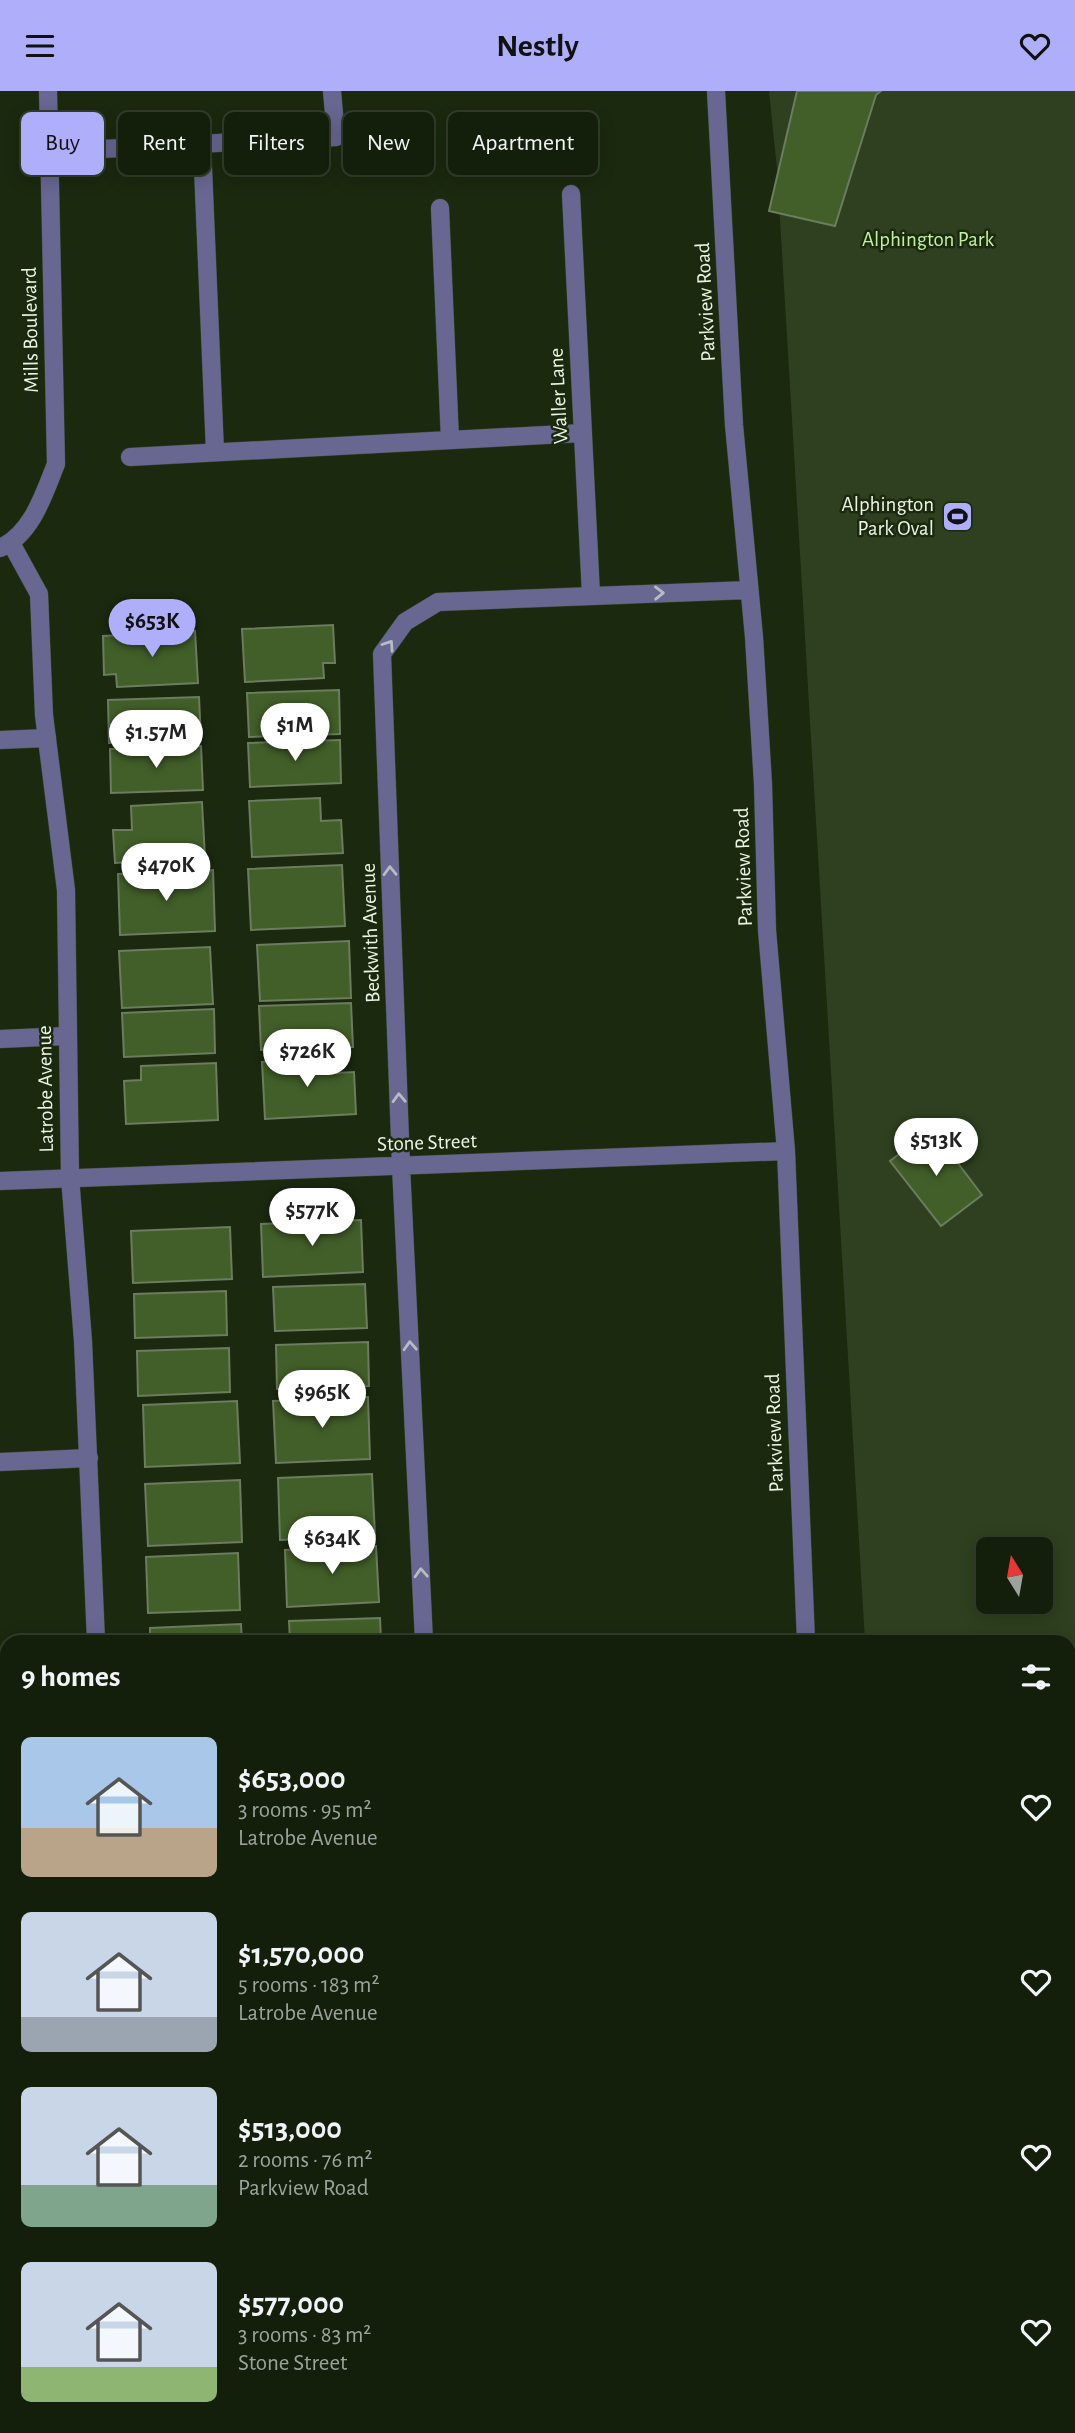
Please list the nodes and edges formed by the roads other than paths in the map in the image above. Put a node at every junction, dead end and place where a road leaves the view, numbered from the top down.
1 (48, 91) edge
2 (332, 91) edge
3 (716, 91) edge
4 (210, 144) edge
5 (203, 175) edge
6 (571, 194) dead end
7 (440, 208) dead end
8 (583, 433) junction
9 (450, 440) junction
10 (215, 452) junction
11 (130, 457) dead end
12 (6, 545) edge
13 (749, 590) junction
14 (591, 595) junction
15 (47, 738) junction
16 (0, 740) edge
17 (66, 1036) junction
18 (0, 1039) edge
19 (786, 1151) junction
20 (401, 1166) junction
21 (70, 1177) junction
22 (0, 1181) edge
23 (89, 1458) junction
24 (0, 1462) edge
25 (96, 1635) edge
26 (424, 1635) edge
27 (806, 1635) edge

1 - 12 street, Mills Boulevard
2 - 4 street
3 - 13 street, Parkview Road
5 - 10 street
6 - 8 street, Waller Lane
7 - 9 street
8 - 9 street
8 - 14 street, Waller Lane
9 - 10 street
10 - 11 street
12 - 15 street, Latrobe Avenue
14 -> 13 street, Beckwith Avenue
13 - 19 street, Parkview Road
20 -> 14 street, Beckwith Avenue
15 - 16 street
15 - 17 street, Latrobe Avenue
17 - 18 street
17 - 21 street, Latrobe Avenue
19 - 20 street, Stone Street
19 - 27 street, Parkview Road
20 - 21 street, Stone Street
26 -> 20 street, Beckwith Avenue
21 - 22 street, Stone Street
21 - 23 street, Latrobe Avenue
23 - 24 street
23 - 25 street, Latrobe Avenue

